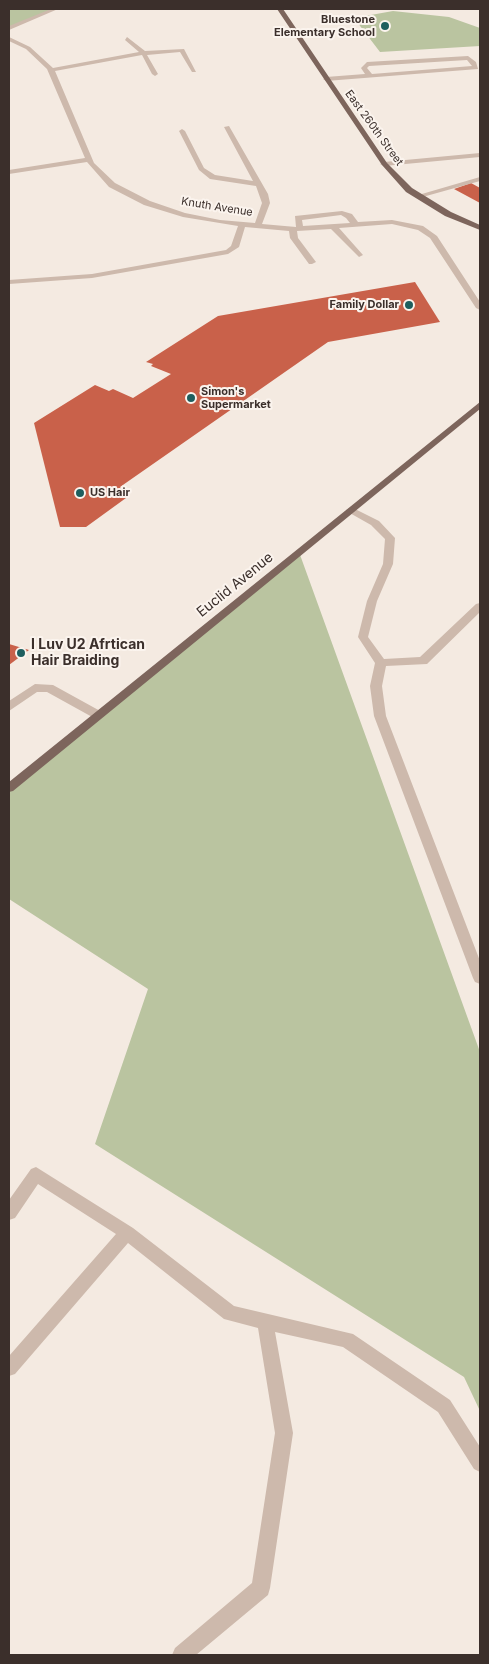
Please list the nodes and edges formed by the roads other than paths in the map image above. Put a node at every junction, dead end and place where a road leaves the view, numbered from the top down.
1 (55, 9) edge
2 (280, 9) edge
3 (9, 28) edge
4 (9, 39) edge
5 (127, 40) dead end
6 (144, 54) junction
7 (480, 57) edge
8 (468, 58) junction
9 (51, 70) junction
10 (194, 70) dead end
11 (155, 74) dead end
12 (370, 76) junction
13 (326, 79) junction
14 (227, 127) dead end
15 (182, 131) dead end
16 (480, 155) edge
17 (89, 160) junction
18 (384, 164) junction
19 (9, 172) edge
20 (480, 179) edge
21 (258, 184) junction
22 (419, 196) junction
23 (242, 224) junction
24 (258, 225) junction
25 (356, 225) junction
26 (334, 226) junction
27 (297, 228) junction
28 (480, 228) edge
29 (359, 255) dead end
30 (312, 262) dead end
31 (9, 282) edge
32 (480, 308) edge
33 (480, 405) edge
34 (351, 510) junction
35 (480, 606) edge
36 (381, 663) junction
37 (9, 707) edge
38 (98, 715) junction
39 (9, 788) edge
40 (480, 978) edge
41 (9, 1213) edge
42 (127, 1233) junction
43 (265, 1321) junction
44 (9, 1368) edge
45 (480, 1463) edge
46 (182, 1655) edge

1 - 3 street
2 - 13 main road, East 260th Street
4 - 9 street, Knuth Avenue
5 - 6 street
6 - 9 street
6 - 10 street
6 - 11 street
7 - 8 street
8 - 12 street
8 - 12 street
9 - 17 street, Knuth Avenue
12 - 13 street
13 - 18 main road, East 260th Street
14 - 21 street
15 - 21 street
16 - 18 street
17 - 19 street
17 - 23 street, Knuth Avenue
18 - 22 main road, East 260th Street
20 - 22 street
21 - 24 street
22 - 28 main road, East 260th Street
23 - 24 street, Knuth Avenue
23 - 31 street
24 - 27 street, Knuth Avenue
25 - 26 street, Knuth Avenue
25 - 27 street
25 - 32 street, Knuth Avenue
26 - 27 street, Knuth Avenue
26 - 29 street
27 - 30 street
33 - 34 main road, Euclid Avenue
34 - 36 street
34 - 38 main road, Euclid Avenue
35 - 36 street
36 - 40 street
37 - 38 street
38 - 39 main road, Euclid Avenue
41 - 42 street
42 - 43 street
42 - 44 street
43 - 45 street
43 - 46 street

